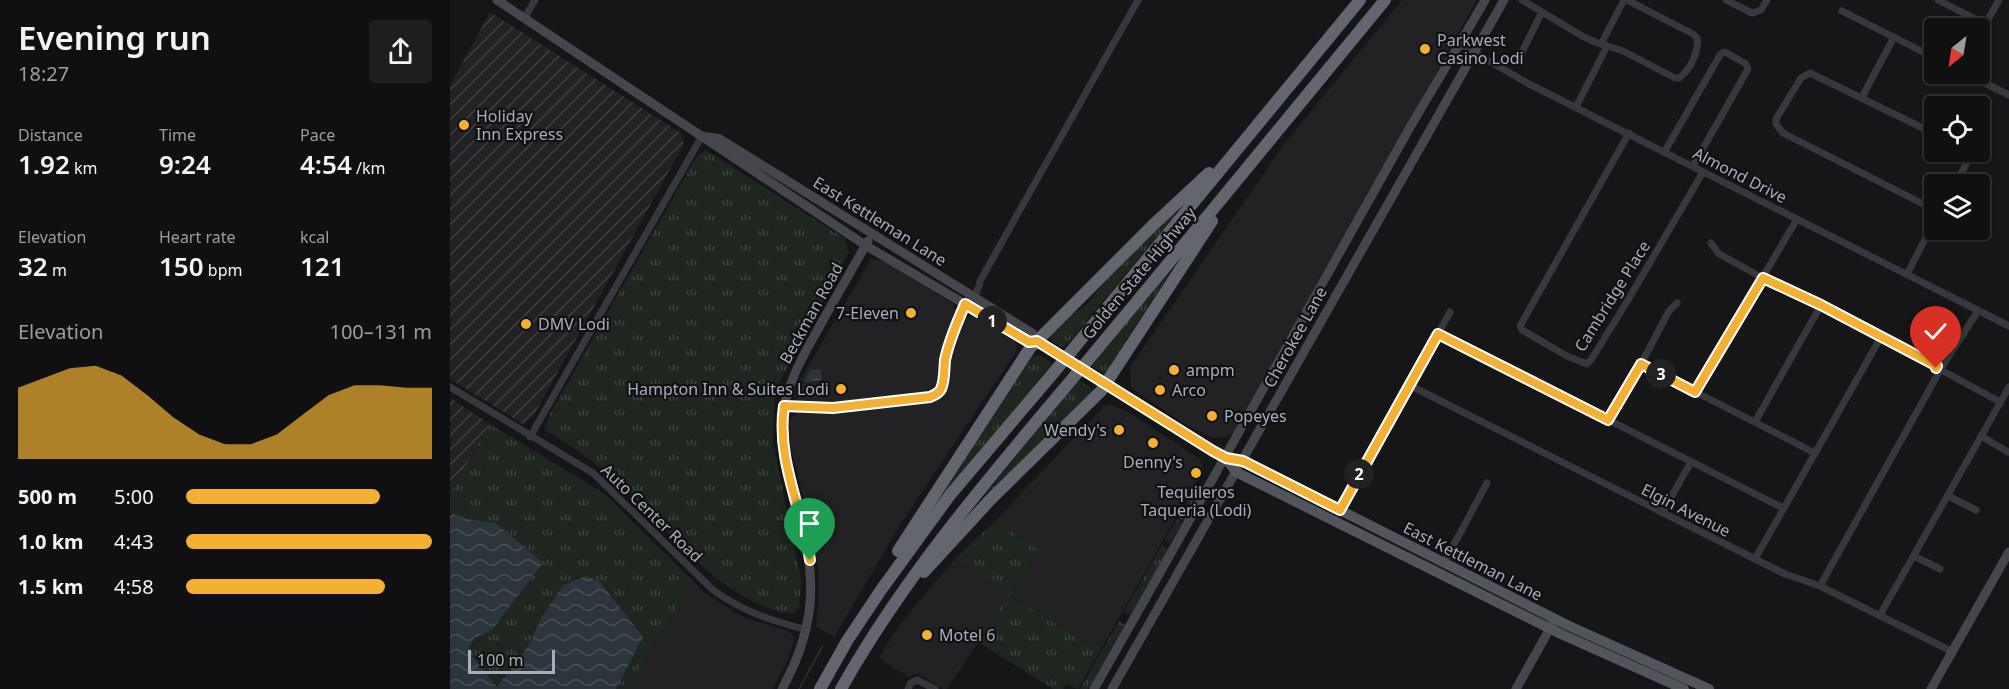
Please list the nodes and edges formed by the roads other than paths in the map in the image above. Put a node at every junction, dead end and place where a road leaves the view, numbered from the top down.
1 (497, 0) edge
2 (535, 0) edge
3 (1138, 0) edge
4 (1360, 0) edge
5 (1385, 0) edge
6 (1485, 0) edge
7 (1504, 0) edge
8 (1521, 0) edge
9 (1626, 0) edge
10 (1726, 0) edge
11 (1767, 0) edge
12 (1938, 0) edge
13 (1999, 0) edge
14 (1842, 11) dead end
15 (1542, 12) junction
16 (1973, 18) edge
17 (1988, 18) edge
18 (524, 19) junction
19 (1894, 38) junction
20 (1460, 44) junction
21 (1604, 45) junction
22 (1474, 52) junction
23 (1924, 53) edge
24 (1519, 58) dead end
25 (1986, 84) edge
26 (2009, 95) edge
27 (1862, 97) junction
28 (1576, 107) junction
29 (1924, 128) edge
30 (1629, 134) junction
31 (702, 136) junction
32 (1246, 137) junction
33 (1266, 145) junction
34 (1665, 151) junction
35 (1693, 166) junction
36 (1703, 172) junction
37 (1924, 204) edge
38 (1797, 219) junction
39 (872, 234) junction
40 (1925, 240) edge
41 (1711, 243) dead end
42 (865, 245) junction
43 (1329, 271) junction
44 (1907, 274) junction
45 (1763, 278) junction
46 (1345, 280) junction
47 (926, 281) junction
48 (980, 281) junction
49 (964, 291) junction
50 (974, 297) junction
51 (1677, 303) dead end
52 (965, 304) junction
53 (1821, 305) junction
54 (1978, 311) junction
55 (1450, 312) dead end
56 (1017, 324) junction
57 (2009, 326) edge
58 (1438, 334) junction
59 (1881, 337) junction
60 (1037, 341) junction
61 (1641, 364) junction
62 (1941, 369) junction
63 (1106, 385) junction
64 (1409, 386) junction
65 (450, 387) edge
66 (2009, 387) edge
67 (1695, 392) junction
68 (2000, 402) junction
69 (784, 406) junction
70 (1608, 420) junction
71 (1755, 422) junction
72 (1981, 436) junction
73 (530, 437) junction
74 (2008, 452) edge
75 (1815, 453) junction
76 (1226, 458) junction
77 (1243, 461) junction
78 (1691, 462) junction
79 (1236, 472) junction
80 (1487, 483) dead end
81 (1948, 496) junction
82 (1783, 508) junction
83 (1340, 510) junction
84 (1976, 510) dead end
85 (1662, 513) junction
86 (2009, 552) edge
87 (1914, 556) junction
88 (1755, 559) junction
89 (1444, 563) junction
90 (1940, 569) dead end
91 (1820, 585) junction
92 (1880, 615) junction
93 (1553, 623) junction
94 (882, 624) junction
95 (807, 630) junction
96 (847, 641) junction
97 (1953, 652) junction
98 (782, 689) edge
99 (820, 689) edge
100 (841, 689) edge
101 (908, 689) edge
102 (935, 689) edge
103 (1094, 689) edge
104 (1112, 689) edge
105 (1516, 689) edge
106 (1684, 689) edge
107 (1709, 689) edge
108 (1931, 689) edge

1 - 18 street, East Kettleman Lane
2 - 18 street
3 - 48 street
4 - 32 highway, Golden State Highway
5 - 33 highway, Golden State Highway
6 - 20 street, Cherokee Lane
7 - 22 street, Cherokee Lane
8 - 15 street
9 - 21 street
9 - 21 street
10 - 11 street
12 - 16 street
13 - 17 street
14 - 19 street
15 - 21 street
15 - 24 street
18 - 31 street, East Kettleman Lane
19 - 23 street
19 - 27 street
20 - 22 street, Almond Drive
20 - 43 street, Cherokee Lane
21 - 28 street
22 - 28 street, Almond Drive
22 - 46 street, Cherokee Lane
25 - 26 street
27 - 29 street
27 - 37 street
28 - 30 street, Almond Drive
30 - 34 street, Almond Drive
30 - 36 street, Cambridge Place
31 - 39 street, East Kettleman Lane
31 - 42 street, East Kettleman Lane
31 - 73 street
32 - 60 highway
32 - 96 highway, Golden State Highway
33 - 63 highway
33 - 94 highway, Golden State Highway
34 - 35 street, Almond Drive
34 - 35 street
35 - 36 street, Almond Drive
36 - 38 street, Almond Drive
38 - 44 street, Almond Drive
38 - 45 street
39 - 42 street, Beckman Road
39 - 49 street, East Kettleman Lane
40 - 44 street
41 - 45 street
42 - 47 street, East Kettleman Lane
42 - 69 street, Beckman Road
43 - 46 street
43 - 76 street, Cherokee Lane
44 - 54 street, Almond Drive
45 - 53 street
45 - 67 street
46 - 77 street, Cherokee Lane
47 - 50 street
47 - 52 street, East Kettleman Lane
48 - 49 street
48 - 50 street
49 - 50 street, East Kettleman Lane
50 - 56 street, East Kettleman Lane
51 - 61 street
52 - 56 street
52 - 60 street, East Kettleman Lane
52 - 69 street
53 - 59 street
53 - 71 street
54 - 57 street, Almond Drive
54 - 62 street
55 - 58 street
56 - 60 street, East Kettleman Lane
58 - 64 street
58 - 70 street
59 - 62 street
59 - 75 street
60 - 63 main road, East Kettleman Lane
60 - 96 highway
61 - 67 street
61 - 70 street
62 - 68 street
62 - 91 street
63 - 76 main road, East Kettleman Lane
63 - 94 highway
64 - 83 street
64 - 85 street, Elgin Avenue
65 - 73 street, Auto Center Road
66 - 68 street
67 - 71 street
68 - 72 street
69 - 95 street, Beckman Road
70 - 78 street
71 - 75 street
72 - 74 street
72 - 81 street
73 - 95 street, Auto Center Road
75 - 82 street
76 - 77 main road, East Kettleman Lane
76 - 79 main road, East Kettleman Lane
76 - 103 street, Cherokee Lane
77 - 79 street, Cherokee Lane
77 - 83 main road, East Kettleman Lane
78 - 82 street
78 - 85 street
79 - 93 main road, East Kettleman Lane
79 - 104 street, Cherokee Lane
80 - 89 street
81 - 84 street
81 - 87 street
82 - 88 street
83 - 89 main road, East Kettleman Lane
85 - 88 street, Elgin Avenue
86 - 97 street
87 - 90 street
87 - 92 street
88 - 91 street, Elgin Avenue
89 - 93 main road, East Kettleman Lane
91 - 92 street, Elgin Avenue
92 - 97 street, Elgin Avenue
93 - 105 street
93 - 106 main road, East Kettleman Lane
93 - 107 main road, East Kettleman Lane
94 - 100 highway, Golden State Highway
95 - 98 street, Beckman Road
96 - 99 highway, Golden State Highway
97 - 108 street
101 - 102 street

